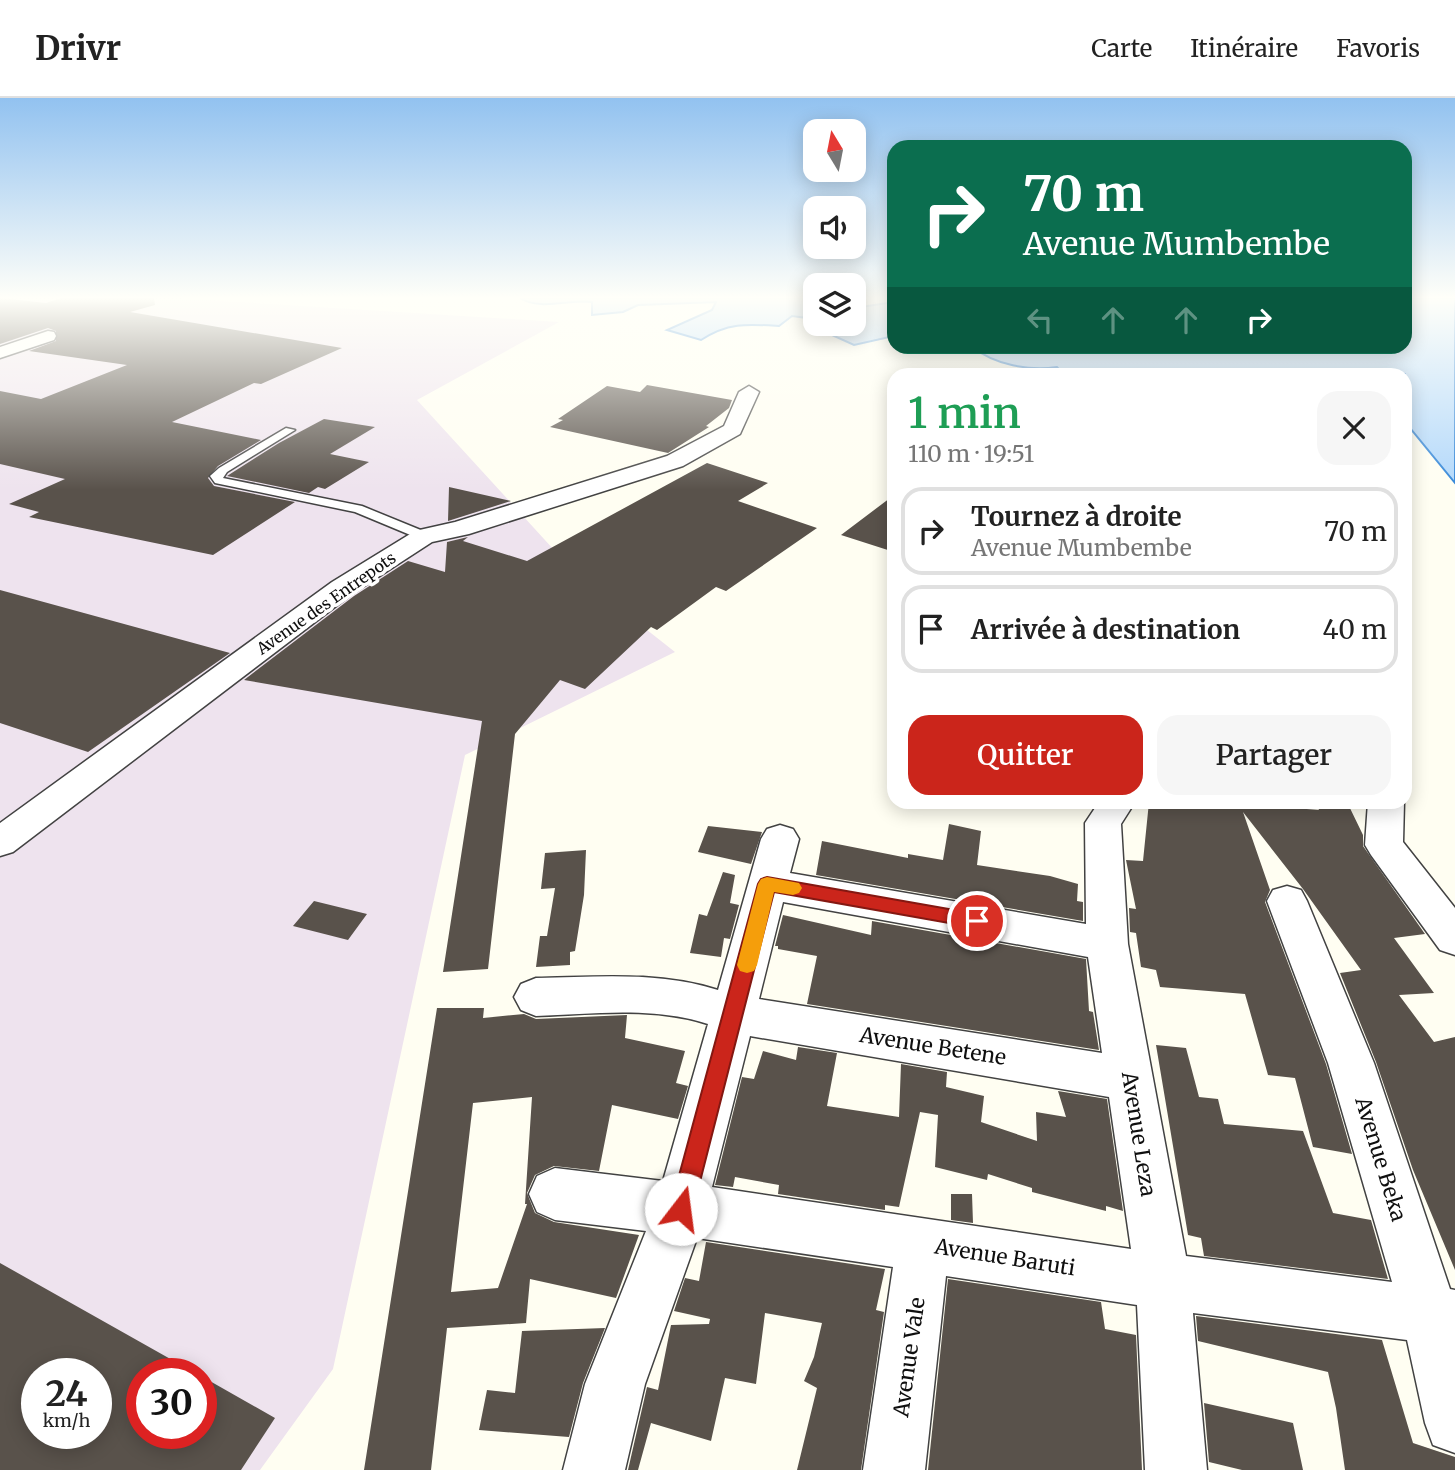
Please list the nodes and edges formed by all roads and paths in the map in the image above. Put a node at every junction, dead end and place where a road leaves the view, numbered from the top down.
1 (749, 391) dead end
2 (289, 430) dead end
3 (424, 537) junction
4 (1112, 809) edge
5 (1386, 809) edge
6 (0, 842) edge
7 (1287, 901) dead end
8 (1455, 938) edge
9 (1107, 944) junction
10 (536, 997) dead end
11 (735, 1014) junction
12 (1130, 1079) junction
13 (555, 1194) dead end
14 (681, 1209) junction
15 (923, 1244) junction
16 (1163, 1281) junction
17 (1443, 1317) edge
18 (1455, 1423) edge
19 (594, 1470) edge
20 (894, 1470) edge
21 (1177, 1470) edge

1 - 3 street, Avenue des Entrepots
2 - 3 lane
3 - 6 street, Avenue des Entrepots
4 - 9 street, Avenue Leza
5 - 8 street
7 - 17 street, Avenue Beka
9 - 11 street
9 - 12 street, Avenue Leza
10 - 11 street, Avenue Betene
11 - 12 street, Avenue Betene
11 - 14 street
12 - 16 street, Avenue Leza
13 - 14 street, Avenue Baruti
14 - 15 street, Avenue Baruti
14 - 19 street
15 - 16 street, Avenue Baruti
15 - 20 street, Avenue Vale
16 - 17 street, Avenue Baruti
16 - 21 street, Avenue Leza
17 - 18 street, Avenue Beka

